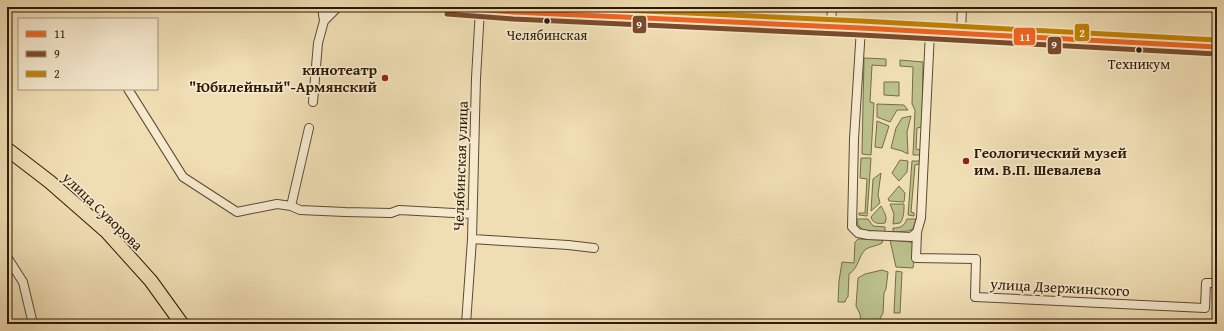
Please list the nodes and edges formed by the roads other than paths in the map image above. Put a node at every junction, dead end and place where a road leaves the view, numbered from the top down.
1 (322, 7) edge
2 (338, 7) edge
3 (448, 7) edge
4 (832, 7) edge
5 (962, 7) edge
6 (480, 9) junction
7 (324, 21) junction
8 (831, 26) junction
9 (861, 28) junction
10 (930, 32) junction
11 (961, 33) junction
12 (1217, 47) edge
13 (129, 90) edge
14 (312, 102) dead end
15 (309, 128) dead end
16 (7, 149) edge
17 (291, 206) junction
18 (472, 214) junction
19 (917, 232) junction
20 (472, 239) junction
21 (594, 248) dead end
22 (7, 257) edge
23 (1217, 283) edge
24 (34, 324) edge
25 (182, 324) edge
26 (466, 324) edge

1 - 7 street
2 - 7 street
3 - 6 main road
4 - 8 street
5 - 11 street
6 - 8 main road
6 - 18 street, Челябинская улица
7 - 14 street
8 - 9 main road
9 - 10 main road
9 - 19 street
10 - 11 main road
10 - 19 street
11 - 12 main road
13 - 17 street
15 - 17 street
16 - 25 main road, улица Суворова
17 - 18 street
18 - 20 street, Челябинская улица
19 - 23 street, улица Дзержинского
20 - 21 street
20 - 26 street, Челябинская улица
22 - 24 street

